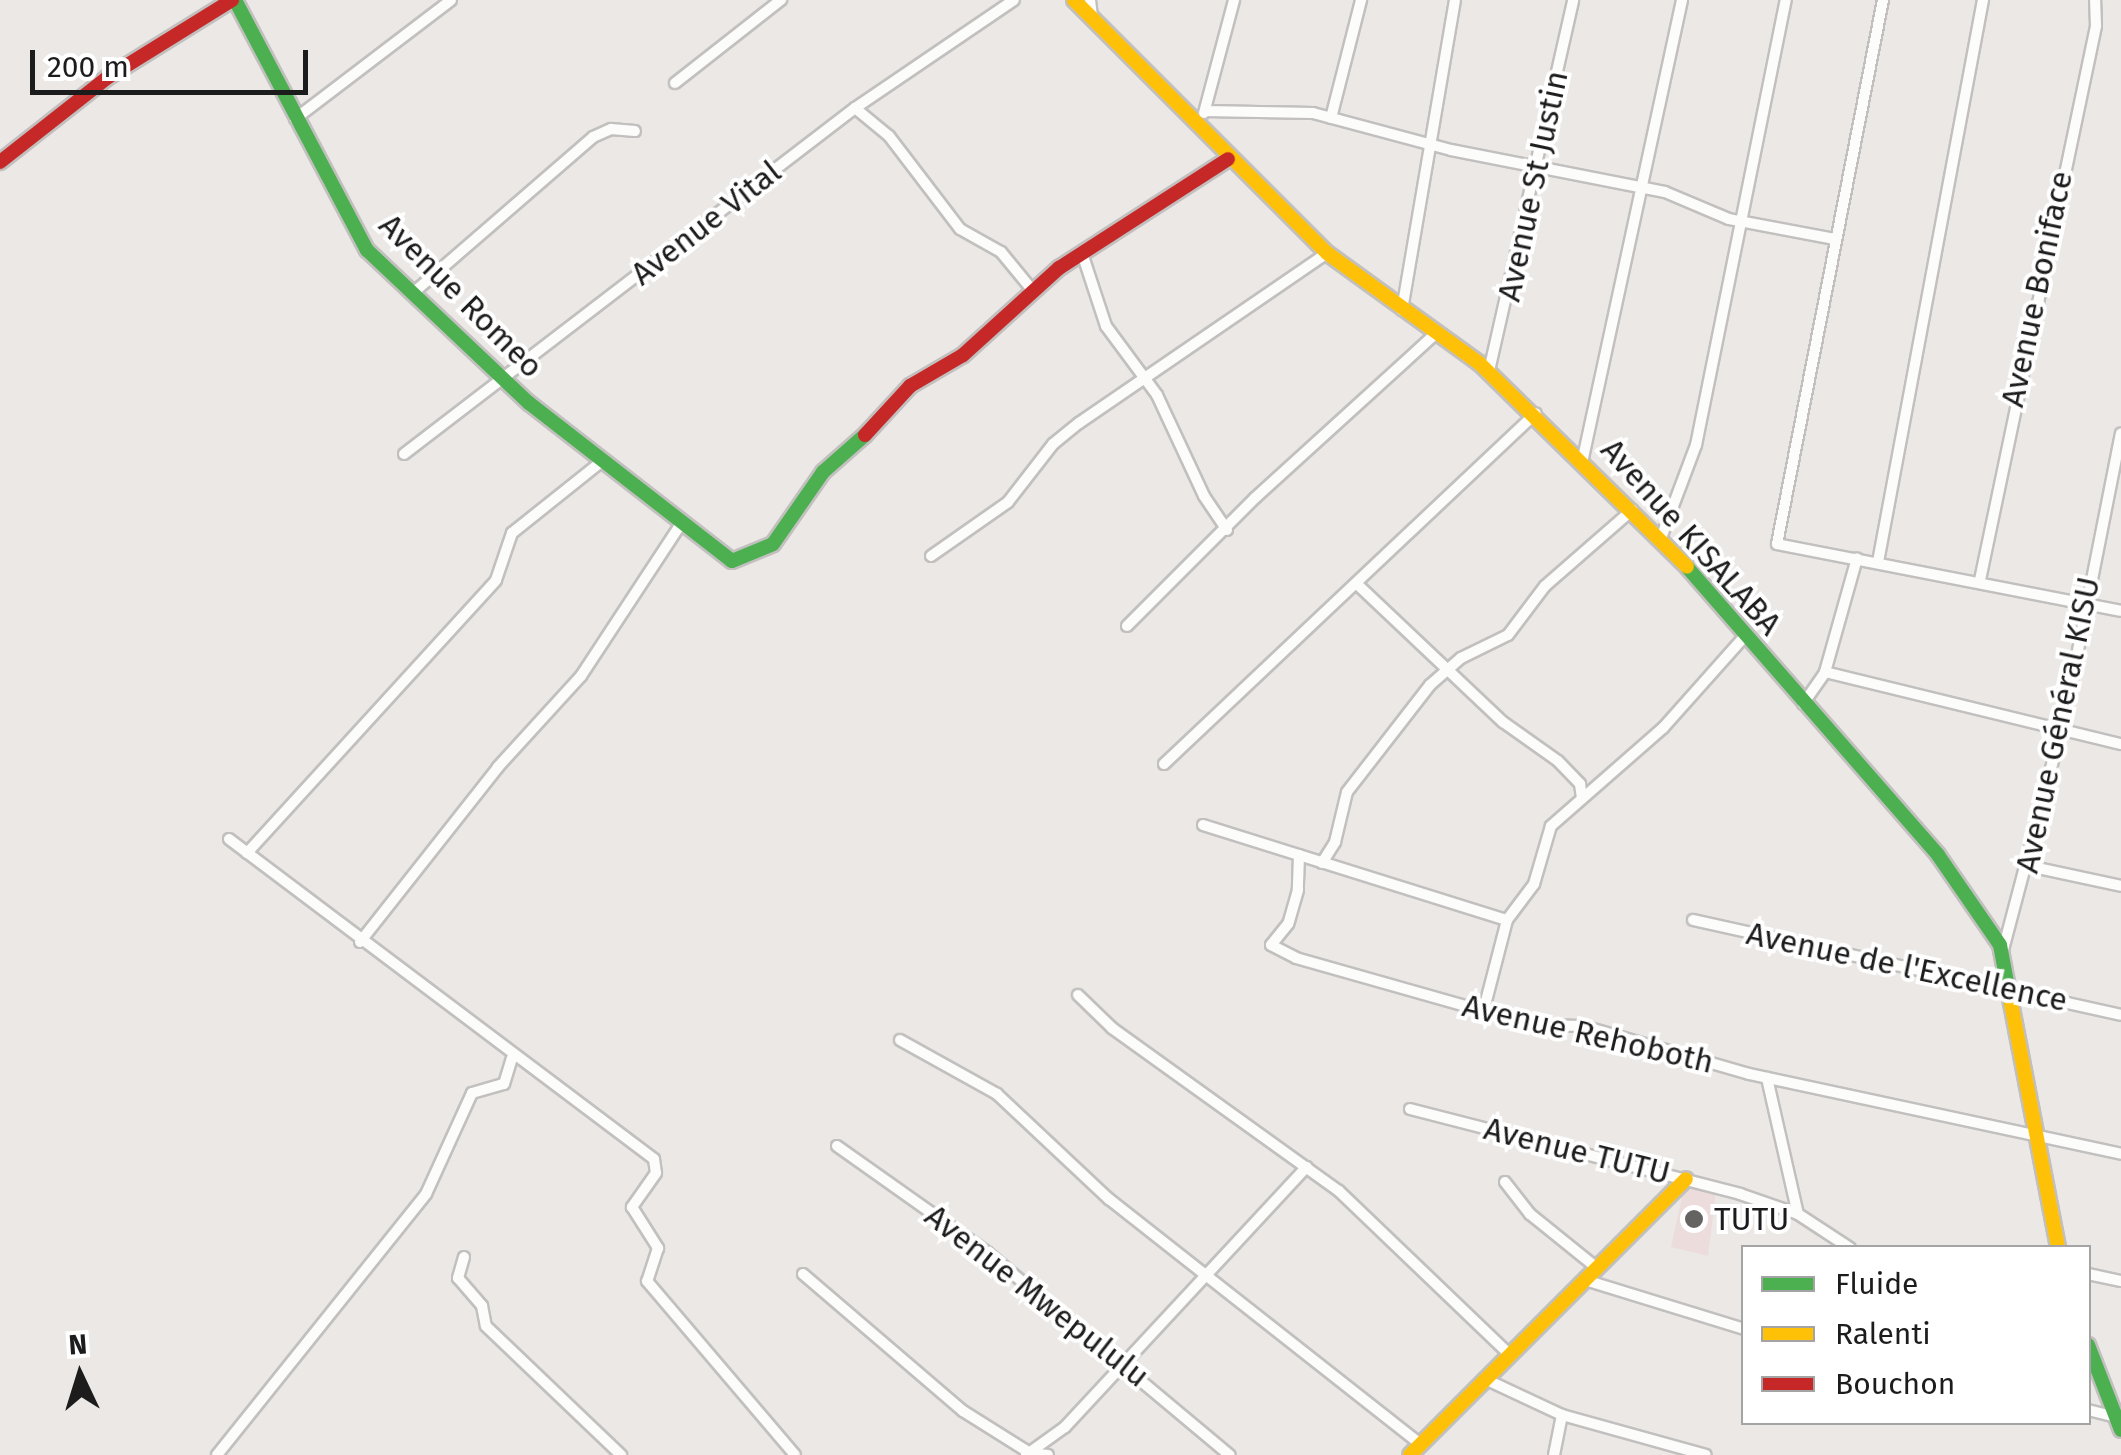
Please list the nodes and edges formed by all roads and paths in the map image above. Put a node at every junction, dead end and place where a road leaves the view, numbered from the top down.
1 (234, 0) edge
2 (451, 0) edge
3 (781, 0) edge
4 (1014, 0) edge
5 (1074, 0) edge
6 (1090, 0) edge
7 (1234, 0) edge
8 (1360, 0) edge
9 (1455, 0) edge
10 (1573, 0) edge
11 (1682, 0) edge
12 (1786, 0) edge
13 (1883, 0) edge
14 (1983, 0) edge
15 (2095, 0) edge
16 (1092, 17) junction
17 (675, 84) dead end
18 (854, 108) junction
19 (1204, 111) junction
20 (1331, 118) junction
21 (294, 120) junction
22 (1199, 128) junction
23 (635, 131) dead end
24 (1431, 145) junction
25 (1228, 159) junction
26 (0, 162) edge
27 (1540, 169) junction
28 (1642, 188) junction
29 (1739, 220) junction
30 (1835, 239) junction
31 (1082, 252) junction
32 (1327, 253) junction
33 (1032, 291) junction
34 (413, 292) junction
35 (1402, 312) junction
36 (1434, 334) junction
37 (1489, 372) junction
38 (1143, 376) junction
39 (505, 379) junction
40 (1536, 413) junction
41 (2121, 434) edge
42 (404, 454) dead end
43 (1583, 458) junction
44 (601, 462) junction
45 (1632, 510) junction
46 (680, 525) junction
47 (1228, 530) junction
48 (1662, 538) junction
49 (931, 556) dead end
50 (1857, 558) junction
51 (1878, 562) junction
52 (1980, 580) junction
53 (1357, 584) junction
54 (2086, 604) junction
55 (2121, 611) edge
56 (1127, 626) dead end
57 (1745, 636) junction
58 (1448, 672) junction
59 (1825, 672) junction
60 (1803, 704) junction
61 (2062, 729) junction
62 (2121, 744) edge
63 (1164, 764) dead end
64 (1582, 798) junction
65 (1203, 825) dead end
66 (229, 839) dead end
67 (247, 853) junction
68 (1299, 855) junction
69 (1322, 862) junction
70 (2028, 866) junction
71 (2121, 886) edge
72 (1507, 920) junction
73 (1692, 920) dead end
74 (360, 942) junction
75 (2002, 956) junction
76 (2006, 987) junction
77 (1078, 994) dead end
78 (1484, 1009) junction
79 (2121, 1015) edge
80 (900, 1040) dead end
81 (512, 1058) junction
82 (1767, 1078) junction
83 (1410, 1109) dead end
84 (2037, 1136) junction
85 (837, 1146) dead end
86 (2121, 1154) edge
87 (1308, 1167) junction
88 (1686, 1179) junction
89 (1504, 1182) dead end
90 (1798, 1214) junction
91 (1845, 1245) edge
92 (2057, 1245) edge
93 (464, 1257) dead end
94 (1597, 1268) junction
95 (803, 1274) dead end
96 (2091, 1275) edge
97 (1209, 1278) junction
98 (1585, 1280) junction
99 (2121, 1281) edge
100 (1741, 1328) edge
101 (2091, 1352) edge
102 (1508, 1353) junction
103 (1122, 1366) junction
104 (1485, 1380) junction
105 (2091, 1411) edge
106 (1562, 1415) junction
107 (2119, 1421) edge
108 (1421, 1449) edge
109 (1691, 1453) edge
110 (1028, 1454) edge
111 (216, 1455) edge
112 (621, 1455) edge
113 (795, 1455) edge
114 (1048, 1455) edge
115 (1230, 1455) edge
116 (1410, 1455) edge
117 (1554, 1455) edge
118 (1706, 1455) edge

1 - 21 street, Avenue Romeo
1 - 26 street
2 - 21 street
3 - 17 street
4 - 18 street, Avenue Vital
5 - 16 street, Avenue KISALABA
6 - 16 street
7 - 19 street
8 - 20 street
9 - 24 street
10 - 27 street, Avenue St Justin
11 - 28 street
12 - 29 street
13 - 30 street
14 - 51 street
15 - 52 street, Avenue Boniface
16 - 22 street, Avenue KISALABA
18 - 33 street
18 - 39 street, Avenue Vital
19 - 20 street
19 - 22 street
20 - 24 street
21 - 34 street, Avenue Romeo
22 - 25 street, Avenue KISALABA
23 - 34 street
24 - 27 street
24 - 35 street
25 - 31 street
25 - 32 street, Avenue KISALABA
27 - 28 street
27 - 37 street, Avenue St Justin
28 - 29 street
28 - 43 street
29 - 30 street
29 - 48 street
30 - 50 street
31 - 33 street
31 - 38 street
32 - 35 street, Avenue KISALABA
32 - 38 street
33 - 46 street, Avenue Romeo
34 - 39 street, Avenue Romeo
35 - 36 street, Avenue KISALABA
36 - 37 street, Avenue KISALABA
36 - 47 street
37 - 40 street, Avenue KISALABA
38 - 47 street
38 - 49 street
39 - 42 street, Avenue Vital
39 - 44 street, Avenue Romeo
40 - 43 street, Avenue KISALABA
40 - 53 street
41 - 54 street, Avenue Général KISU
43 - 45 street, Avenue KISALABA
44 - 46 street, Avenue Romeo
44 - 67 street
45 - 48 street, Avenue KISALABA
45 - 58 street
46 - 74 street
47 - 56 street
48 - 57 street, Avenue KISALABA
50 - 51 street
50 - 59 street
51 - 52 street
52 - 54 street
53 - 58 street
53 - 63 street
54 - 55 street
54 - 61 street, Avenue Général KISU
57 - 60 street, Avenue KISALABA
57 - 64 street
58 - 64 street
58 - 69 street
59 - 60 street
59 - 61 street
60 - 75 street, Avenue KISALABA
61 - 62 street
61 - 70 street, Avenue Général KISU
64 - 72 street
65 - 68 street
66 - 67 street
67 - 74 street
68 - 69 street
68 - 78 street, Avenue Rehoboth
69 - 72 street
70 - 71 street
70 - 75 street, Avenue Général KISU
72 - 78 street
73 - 76 street, Avenue de l'Excellence
74 - 81 street
75 - 76 street, Avenue KISALABA
76 - 79 street, Avenue de l'Excellence
76 - 84 street, Avenue KISALABA
77 - 87 street
78 - 82 street, Avenue Rehoboth
80 - 97 street
81 - 111 street
81 - 113 street
82 - 84 street, Avenue Rehoboth
82 - 90 street
83 - 88 street, Avenue TUTU
84 - 86 street, Avenue Rehoboth
84 - 92 street, Avenue KISALABA
85 - 103 street, Avenue Mwepululu
87 - 97 street
87 - 102 street
88 - 90 street, Avenue TUTU
88 - 94 street
89 - 94 street
90 - 91 street, Avenue TUTU
93 - 112 street
94 - 98 street
95 - 110 street
96 - 99 street
97 - 103 street
97 - 108 street
98 - 100 street
98 - 102 street
101 - 107 street
102 - 104 street
103 - 110 street
103 - 115 street, Avenue Mwepululu
104 - 106 street
104 - 108 street
105 - 107 street
106 - 109 street
106 - 117 street
108 - 116 street
109 - 118 street
110 - 114 street

